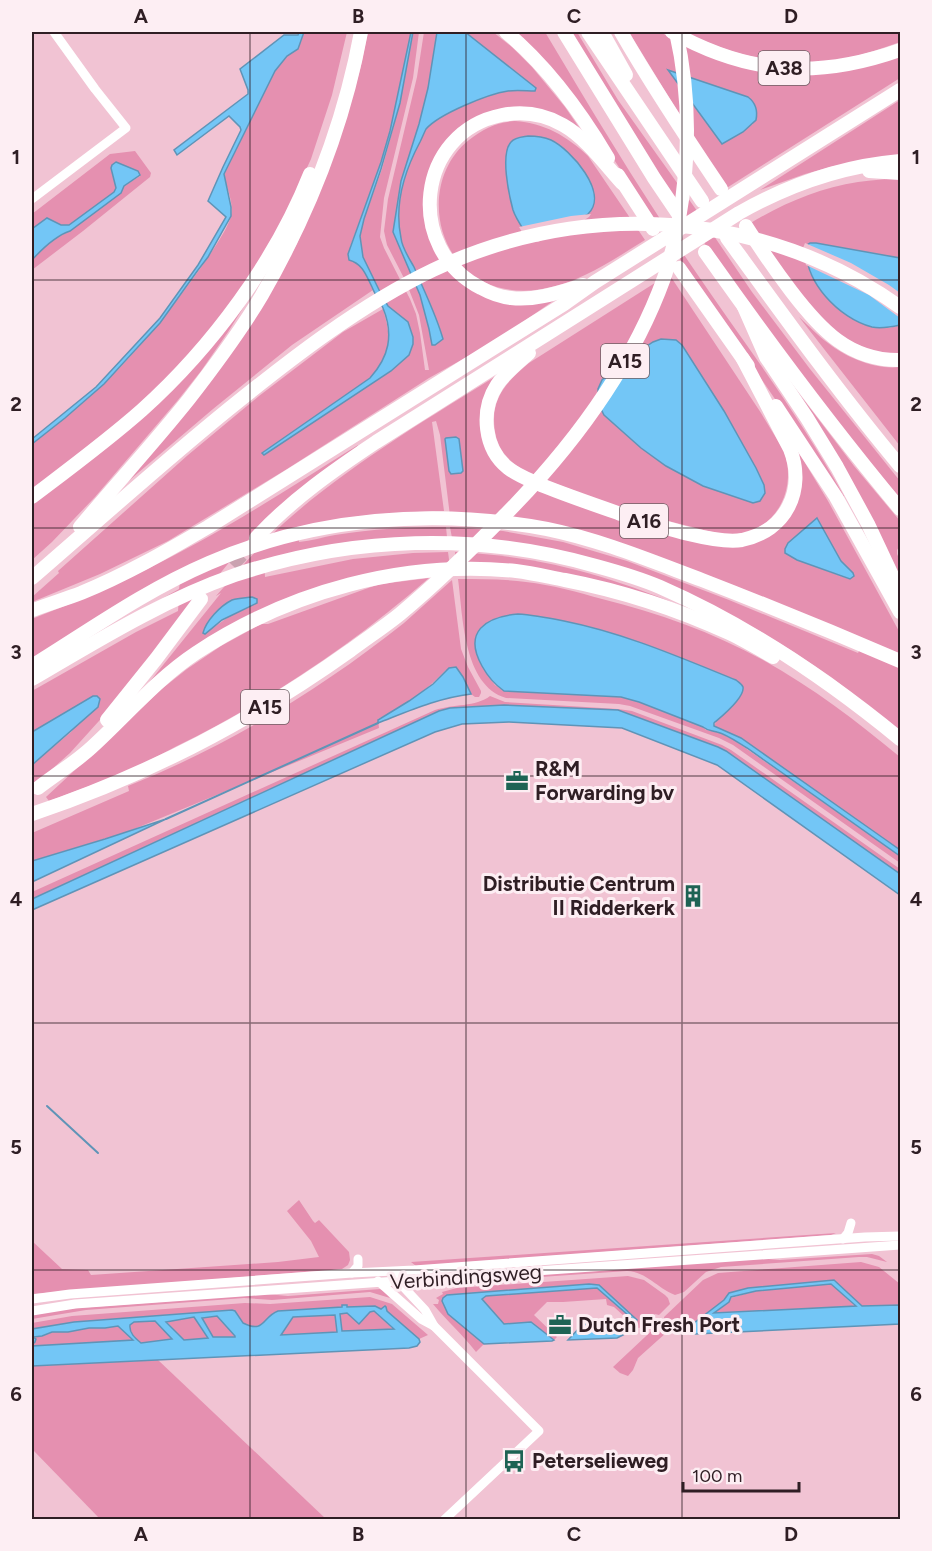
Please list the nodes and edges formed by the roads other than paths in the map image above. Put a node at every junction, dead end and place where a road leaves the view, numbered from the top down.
1 (54, 32) edge
2 (361, 32) edge
3 (506, 32) edge
4 (564, 32) edge
5 (588, 32) edge
6 (602, 32) edge
7 (621, 32) edge
8 (671, 32) edge
9 (676, 32) edge
10 (900, 50) edge
11 (900, 90) edge
12 (346, 96) junction
13 (666, 148) junction
14 (900, 161) edge
15 (849, 168) junction
16 (900, 173) edge
17 (622, 183) junction
18 (721, 189) dead end
19 (32, 199) edge
20 (680, 215) dead end
21 (714, 219) junction
22 (746, 226) dead end
23 (655, 231) dead end
24 (705, 252) dead end
25 (679, 268) dead end
26 (595, 282) junction
27 (744, 307) junction
28 (900, 307) edge
29 (558, 327) junction
30 (743, 359) junction
31 (900, 360) edge
32 (900, 466) edge
33 (32, 498) edge
34 (900, 509) edge
35 (256, 538) tunnel mouth
36 (49, 563) junction
37 (32, 578) edge
38 (900, 592) edge
39 (201, 599) dead end
40 (33, 610) edge
41 (900, 612) edge
42 (900, 661) edge
43 (32, 666) edge
44 (32, 679) edge
45 (863, 709) junction
46 (900, 740) edge
47 (32, 814) edge
48 (851, 1223) dead end
49 (900, 1236) edge
50 (843, 1239) junction
51 (900, 1245) edge
52 (358, 1258) dead end
53 (371, 1272) junction
54 (387, 1272) junction
55 (352, 1273) junction
56 (421, 1280) junction
57 (398, 1281) junction
58 (380, 1283) junction
59 (415, 1298) junction
60 (32, 1299) edge
61 (32, 1311) edge
62 (434, 1326) junction
63 (444, 1520) edge

1 - 19 street
2 - 12 highway
3 - 17 highway
4 - 20 highway
5 - 13 highway
6 - 13 highway
7 - 18 highway
8 - 10 highway, A38
9 - 47 highway, A15
11 - 21 highway
12 - 33 highway
12 - 36 highway
13 - 21 highway
14 - 15 highway
15 - 16 highway
15 - 21 highway
17 - 23 highway
17 - 26 highway
21 - 26 highway
21 - 29 highway
21 - 32 highway
22 - 31 highway
24 - 27 highway
25 - 30 highway, A16
26 - 40 highway
27 - 34 highway
27 - 38 highway
28 - 36 highway
29 - 30 highway, A16
29 - 35 highway
30 - 41 highway, A16
36 - 37 highway
39 - 45 highway
42 - 43 highway
44 - 45 highway
45 - 46 highway
48 - 50 street
49 - 50 street, Verbindingsweg
50 - 54 street, Verbindingsweg
51 - 56 street, Verbindingsweg
52 - 55 street
53 - 54 street, Verbindingsweg
53 - 55 street, Verbindingsweg
53 - 58 street
54 - 57 street
55 - 60 street, Verbindingsweg
56 - 57 street, Verbindingsweg
56 - 59 street
57 - 58 street, Verbindingsweg
57 - 59 street
58 - 61 street, Verbindingsweg
58 - 62 street
59 - 62 street
62 - 63 street

